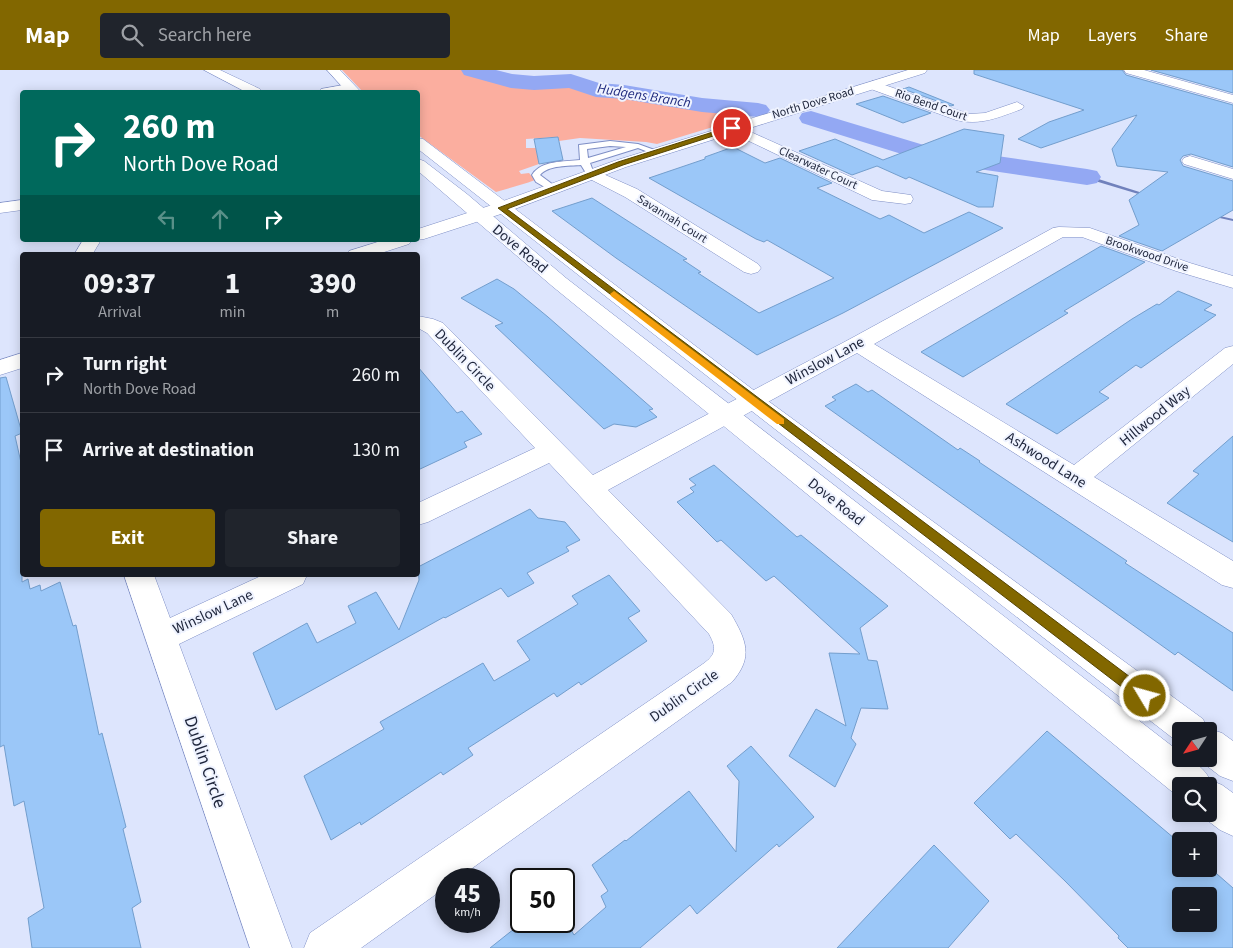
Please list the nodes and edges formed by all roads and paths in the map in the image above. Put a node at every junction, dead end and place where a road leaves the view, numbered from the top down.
1 (210, 70) edge
2 (333, 70) edge
3 (921, 70) edge
4 (1130, 70) edge
5 (873, 85) junction
6 (251, 90) edge
7 (325, 90) edge
8 (351, 90) edge
9 (1233, 99) edge
10 (1017, 106) dead end
11 (732, 128) junction
12 (420, 144) edge
13 (637, 146) junction
14 (656, 152) junction
15 (1190, 161) dead end
16 (420, 166) edge
17 (588, 168) junction
18 (1233, 174) edge
19 (553, 189) junction
20 (905, 199) dead end
21 (20, 205) edge
22 (0, 208) edge
23 (490, 212) junction
24 (1059, 232) joint
25 (420, 235) edge
26 (388, 242) edge
27 (373, 244) edge
28 (361, 252) edge
29 (751, 268) dead end
30 (1233, 282) edge
31 (420, 322) edge
32 (858, 344) junction
33 (1233, 353) edge
34 (740, 408) junction
35 (553, 450) junction
36 (1076, 478) junction
37 (590, 488) junction
38 (420, 514) edge
39 (1233, 576) edge
40 (140, 577) edge
41 (288, 577) edge
42 (162, 637) junction
43 (1178, 722) edge
44 (1218, 752) edge
45 (1233, 763) edge
46 (1183, 777) edge
47 (1217, 804) edge
48 (1233, 817) edge
49 (271, 948) edge
50 (326, 948) edge

1 - 6 street
2 - 8 street
3 - 5 street, North Dove Road
4 - 9 street
5 - 10 street, Rio Bend Court
5 - 11 street, North Dove Road
7 - 8 street
11 - 14 street, North Dove Road
11 - 20 street, Clearwater Court
12 - 23 street
13 - 14 lane
13 - 17 lane
13 - 17 lane
14 - 17 street, North Dove Road
15 - 18 street
16 - 23 street
17 - 19 street, North Dove Road
17 - 19 lane
17 - 29 street, Savannah Court
19 - 23 street, North Dove Road
21 - 22 street
23 - 25 street, North Dove Road
23 - 34 street, Dove Road
24 - 30 street, Brookwood Drive
24 - 32 street, Winslow Lane
26 - 27 street
27 - 28 street
31 - 35 street, Dublin Circle
32 - 34 street, Winslow Lane
32 - 36 street, Ashwood Lane
33 - 36 street, Hillwood Way
34 - 37 street, Winslow Lane
34 - 43 street, Dove Road
34 - 46 street, Dove Road
35 - 37 street, Dublin Circle
35 - 38 street
36 - 39 street, Ashwood Lane
37 - 50 street, Dublin Circle
40 - 42 street, Dublin Circle
41 - 42 street, Winslow Lane
42 - 49 street, Dublin Circle
44 - 45 street
47 - 48 street

